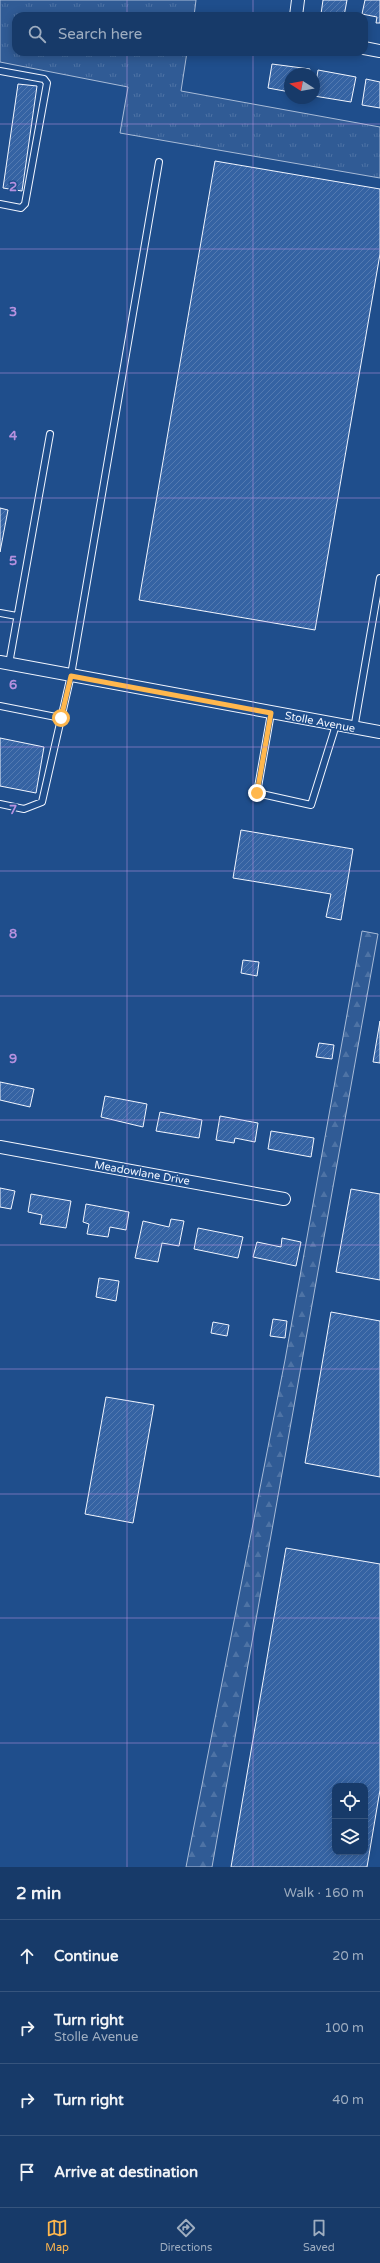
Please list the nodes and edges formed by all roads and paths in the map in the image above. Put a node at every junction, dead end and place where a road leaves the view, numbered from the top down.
1 (298, 0) edge
2 (296, 12) edge
3 (368, 49) edge
4 (380, 51) edge
5 (0, 71) edge
6 (159, 162) dead end
7 (0, 204) edge
8 (50, 434) dead end
9 (380, 578) edge
10 (0, 613) edge
11 (17, 616) junction
12 (4, 663) edge
13 (71, 676) junction
14 (0, 706) edge
15 (271, 713) junction
16 (61, 718) junction
17 (336, 726) junction
18 (354, 729) junction
19 (380, 732) edge
20 (0, 804) edge
21 (0, 1147) edge
22 (284, 1198) dead end

1 - 2 street
3 - 4 street
5 - 7 lane
6 - 13 lane
8 - 11 lane
9 - 18 lane
10 - 11 lane
11 - 12 lane
12 - 13 street, Stolle Avenue
13 - 15 street, Stolle Avenue
13 - 16 lane
14 - 16 lane
15 - 17 street, Stolle Avenue
15 - 17 lane
16 - 20 lane
17 - 18 street, Stolle Avenue
18 - 19 street, Stolle Avenue
21 - 22 street, Meadowlane Drive

